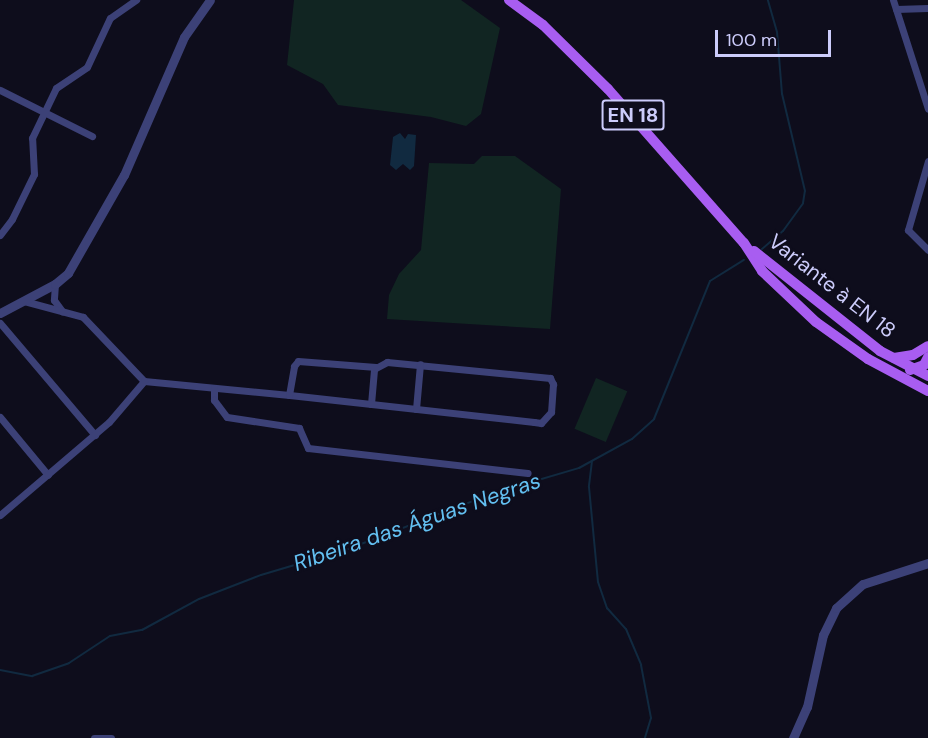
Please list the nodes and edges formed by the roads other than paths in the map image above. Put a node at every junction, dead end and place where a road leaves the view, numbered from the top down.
1 (136, 0) edge
2 (210, 0) edge
3 (508, 0) edge
4 (893, 0) edge
5 (928, 8) edge
6 (896, 9) junction
7 (0, 90) edge
8 (928, 109) edge
9 (44, 112) junction
10 (92, 136) dead end
11 (928, 161) edge
12 (0, 235) edge
13 (744, 243) junction
14 (928, 250) edge
15 (56, 284) junction
16 (24, 301) junction
17 (62, 311) junction
18 (0, 313) edge
19 (0, 323) edge
20 (928, 346) edge
21 (913, 355) junction
22 (894, 358) junction
23 (928, 358) edge
24 (420, 364) junction
25 (376, 366) junction
26 (913, 370) junction
27 (892, 372) junction
28 (928, 376) edge
29 (144, 381) junction
30 (915, 384) junction
31 (214, 388) junction
32 (928, 391) edge
33 (289, 395) junction
34 (371, 404) junction
35 (416, 409) junction
36 (0, 417) edge
37 (3, 428) edge
38 (95, 435) junction
39 (528, 473) dead end
40 (48, 475) junction
41 (0, 515) edge
42 (928, 563) edge
43 (94, 738) edge
44 (111, 738) edge
45 (793, 738) edge

1 - 9 street
2 - 15 street
3 - 13 main road, Variante à EN 18 / EN 18
4 - 6 street
5 - 6 street
6 - 8 street
7 - 9 street
9 - 10 street
9 - 12 street
11 - 14 street
13 - 22 main road, Variante à EN 18 / EN 18
13 - 27 main road, Variante à EN 18 / EN 18
15 - 16 street
15 - 17 street
16 - 17 street
16 - 18 street
17 - 29 street
19 - 38 street
20 - 21 main road
21 - 22 main road
21 - 26 main road
22 - 26 main road, Variante à EN 18 / EN 18
23 - 26 main road
24 - 25 street
24 - 35 street
24 - 35 street
25 - 33 street
25 - 34 street
26 - 27 main road
26 - 28 main road, Variante à EN 18 / EN 18
26 - 30 main road
27 - 30 main road, Variante à EN 18 / EN 18
29 - 31 street
29 - 38 street
30 - 32 main road, Variante à EN 18 / EN 18
31 - 33 street
31 - 39 street
33 - 34 street
34 - 35 street
36 - 37 street
37 - 40 street
38 - 40 street
40 - 41 street
42 - 45 street
43 - 44 street

